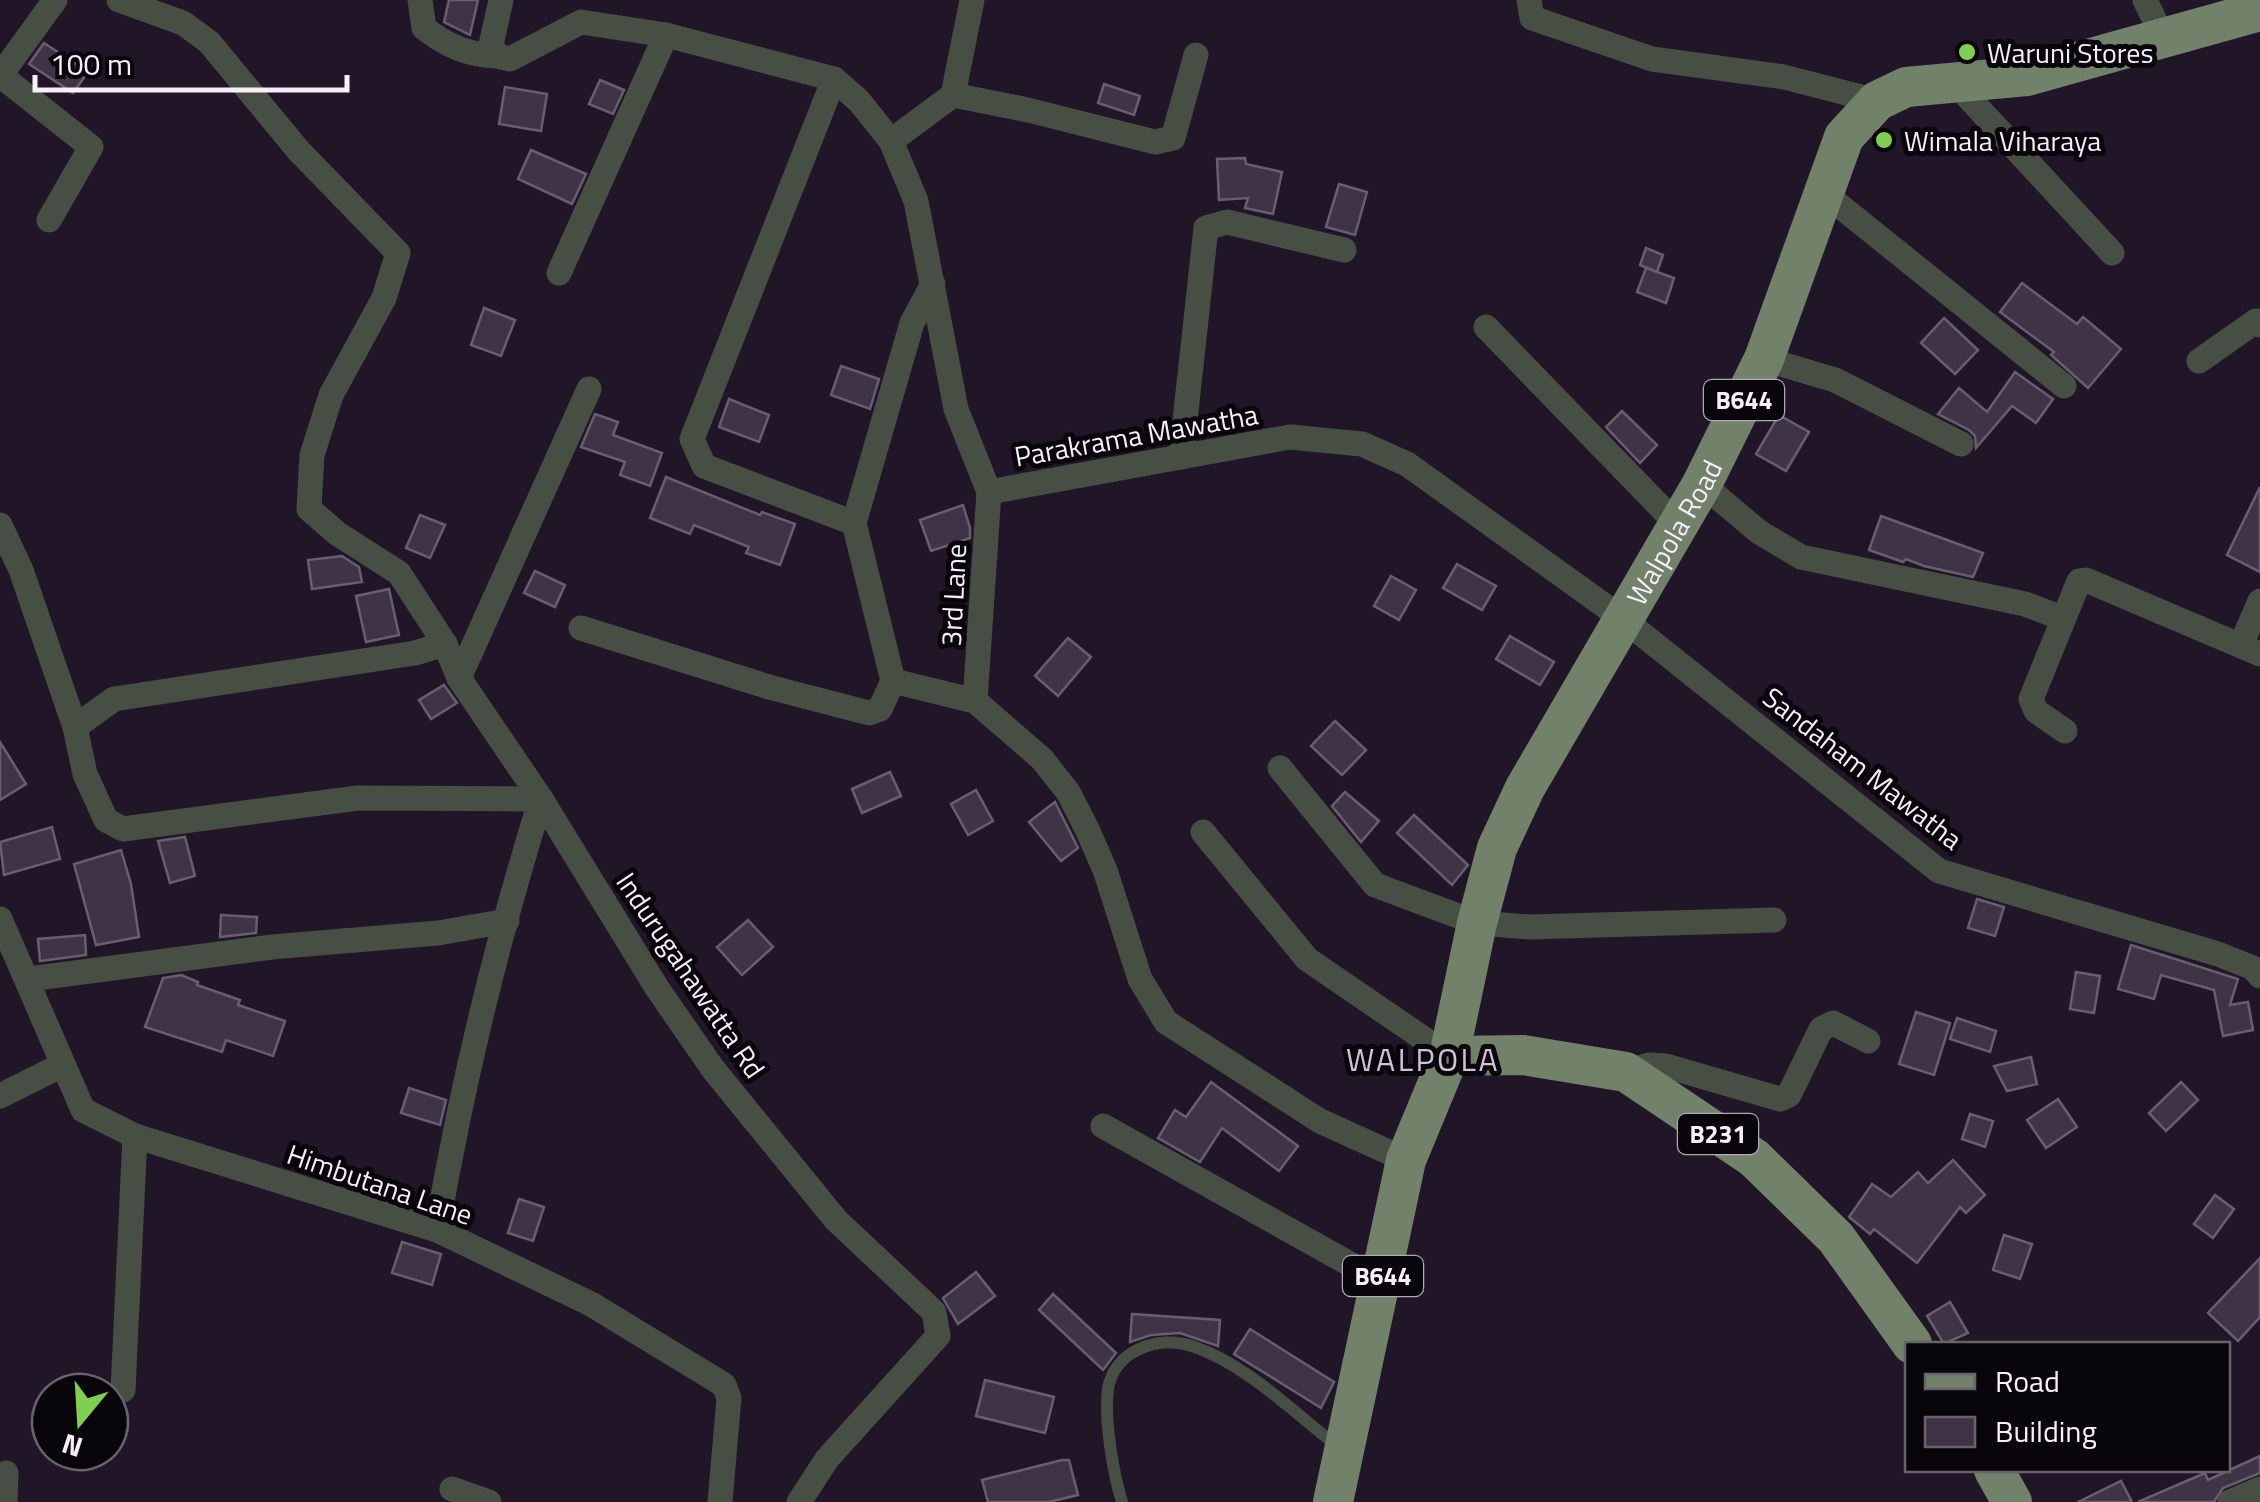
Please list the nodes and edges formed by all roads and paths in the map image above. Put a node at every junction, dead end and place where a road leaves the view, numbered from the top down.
1 (54, 0) edge
2 (119, 0) edge
3 (420, 0) edge
4 (500, 0) edge
5 (972, 0) edge
6 (1529, 0) edge
7 (2144, 0) edge
8 (2233, 11) edge
9 (666, 35) junction
10 (2163, 38) junction
11 (497, 56) junction
12 (1196, 56) dead end
13 (0, 76) edge
14 (834, 79) junction
15 (1956, 84) junction
16 (953, 95) junction
17 (1878, 101) junction
18 (891, 140) junction
19 (1824, 193) junction
20 (49, 220) dead end
21 (1344, 250) dead end
22 (2112, 253) dead end
23 (559, 273) dead end
24 (934, 284) junction
25 (2260, 325) edge
26 (1486, 327) dead end
27 (1764, 359) junction
28 (2199, 361) dead end
29 (2064, 386) dead end
30 (589, 390) dead end
31 (1961, 444) dead end
32 (1181, 457) junction
33 (1702, 484) junction
34 (989, 492) junction
35 (854, 523) junction
36 (1678, 524) junction
37 (0, 525) edge
38 (2260, 601) edge
39 (2062, 618) junction
40 (1623, 620) junction
41 (581, 628) dead end
42 (445, 644) junction
43 (2250, 649) edge
44 (459, 678) junction
45 (892, 681) junction
46 (975, 700) junction
47 (74, 728) junction
48 (2065, 731) dead end
49 (1280, 768) dead end
50 (542, 798) junction
51 (1203, 832) dead end
52 (0, 919) edge
53 (1774, 920) dead end
54 (506, 922) junction
55 (1476, 923) junction
56 (2260, 976) edge
57 (29, 979) junction
58 (1868, 1041) dead end
59 (1450, 1056) junction
60 (62, 1065) junction
61 (1626, 1072) junction
62 (0, 1096) edge
63 (1103, 1126) dead end
64 (136, 1136) junction
65 (1406, 1160) junction
66 (437, 1230) junction
67 (1382, 1282) junction
68 (1911, 1342) edge
69 (124, 1372) edge
70 (1345, 1452) junction
71 (1995, 1472) edge
72 (6, 1473) dead end
73 (452, 1489) dead end
74 (2260, 1490) edge
75 (6, 1502) edge
76 (490, 1502) edge
77 (720, 1502) edge
78 (799, 1502) edge
79 (1122, 1502) edge
80 (1332, 1502) edge
81 (2012, 1502) edge
82 (2230, 1502) edge

1 - 13 street
2 - 42 street, Indurugahawatta Rd
3 - 11 street
4 - 11 street
5 - 16 street
6 - 17 street
7 - 10 street
8 - 10 main road, Walpola Road / B644
9 - 11 street, Parakrama Mawatha
9 - 14 street, Parakrama Mawatha
9 - 23 street
10 - 15 main road, Walpola Road / B644
12 - 16 street
13 - 20 street
14 - 18 street, Parakrama Mawatha
14 - 35 street
15 - 17 main road, Walpola Road / B644
15 - 22 street
16 - 18 street
17 - 19 main road, Walpola Road / B644
18 - 24 street, Parakrama Mawatha
19 - 27 main road, Walpola Road / B644
19 - 29 street
21 - 32 street
24 - 34 street, Parakrama Mawatha
24 - 35 street
25 - 28 street
26 - 36 street
27 - 31 street
27 - 33 main road, Walpola Road / B644
30 - 44 street
32 - 34 street, Parakrama Mawatha
32 - 40 street, Parakrama Mawatha
33 - 36 main road, Walpola Road / B644
33 - 39 street
34 - 46 street, 3rd Lane
35 - 45 street
36 - 40 main road, Walpola Road / B644
37 - 47 street
38 - 43 street
39 - 43 street
39 - 48 street
40 - 55 main road, Walpola Road / B644
40 - 56 street, Sandaham Mawatha
41 - 45 street
42 - 44 street, Indurugahawatta Rd
42 - 47 street
44 - 50 street, Indurugahawatta Rd
45 - 46 street
46 - 65 street
47 - 50 street
49 - 55 street
50 - 54 street
50 - 78 street, Indurugahawatta Rd
51 - 59 street
52 - 57 street, Himbutana Lane
53 - 55 street
54 - 57 street
54 - 66 street
55 - 59 main road, Walpola Road / B644
57 - 60 street, Himbutana Lane
58 - 61 street
59 - 61 main road, B231
59 - 65 main road, B644
60 - 62 street
60 - 64 street, Himbutana Lane
61 - 68 main road, B231
63 - 67 street
64 - 66 street, Himbutana Lane
64 - 69 street
65 - 67 main road, B644
66 - 77 street, Himbutana Lane
67 - 70 main road, B644
70 - 79 lane
70 - 80 main road, B644
71 - 81 main road
72 - 75 street
73 - 76 street
74 - 82 street

